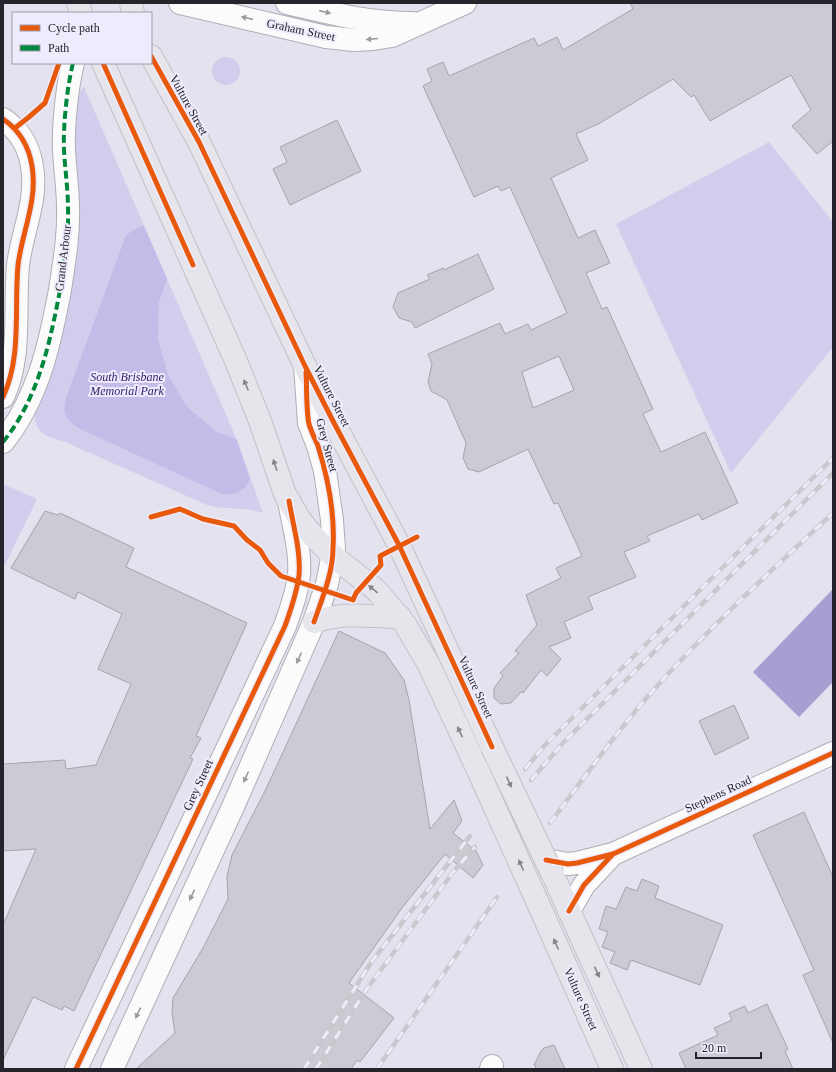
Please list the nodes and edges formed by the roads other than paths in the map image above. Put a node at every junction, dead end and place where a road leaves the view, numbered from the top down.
1 (180, 3) edge
2 (287, 3) edge
3 (465, 3) edge
4 (422, 23) junction
5 (152, 58) edge
6 (73, 64) edge
7 (103, 64) edge
8 (9, 123) edge
9 (305, 366) junction
10 (3, 397) edge
11 (3, 442) edge
12 (289, 502) junction
13 (333, 556) junction
14 (400, 617) junction
15 (314, 622) junction
16 (833, 753) edge
17 (613, 854) junction
18 (553, 866) junction
19 (569, 911) junction
20 (76, 1069) edge
21 (112, 1069) edge
22 (612, 1069) edge
23 (642, 1069) edge

4 -> 1 street, Graham Street
2 -> 4 street, Graham Street
3 - 4 street, Graham Street
5 - 9 main road, Vulture Street
6 - 11 street, Grand Arbour
12 -> 7 main road, Vulture Street
8 - 10 street
9 - 13 street, Grey Street
9 -> 18 main road, Vulture Street, bridge
12 - 13 main road, Vulture Street
12 - 20 street, Grey Street
14 -> 13 main road, Vulture Street
13 - 15 street, Grey Street
14 - 15 main road
22 -> 14 main road, Vulture Street, bridge
15 -> 21 street, Grey Street
16 - 17 street, Stephens Road
17 - 18 street, Stephens Road
17 - 19 street, Stephens Road
18 - 19 main road, Vulture Street
19 -> 23 main road, Vulture Street

